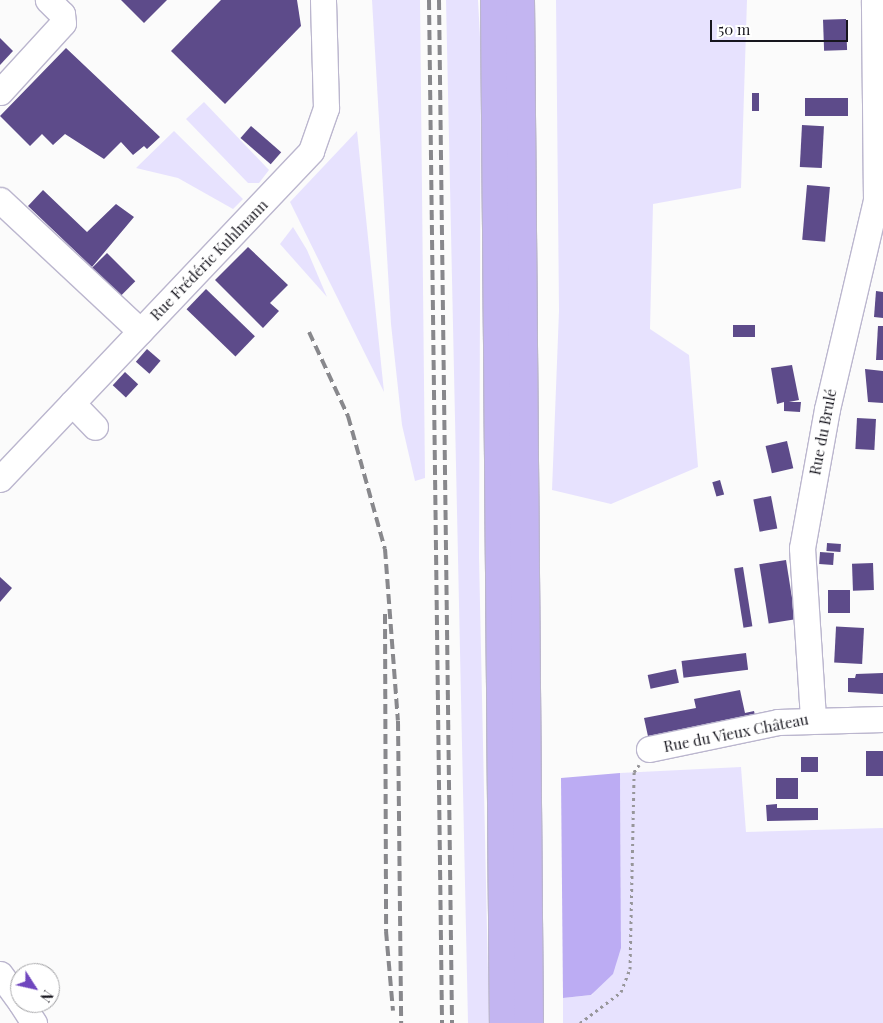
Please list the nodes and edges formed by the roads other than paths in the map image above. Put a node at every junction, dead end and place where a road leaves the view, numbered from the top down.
1 (48, 0) edge
2 (323, 0) edge
3 (495, 0) edge
4 (520, 0) edge
5 (874, 0) edge
6 (0, 92) edge
7 (0, 200) edge
8 (140, 331) junction
9 (72, 403) junction
10 (95, 427) dead end
11 (5, 465) edge
12 (813, 718) junction
13 (883, 719) edge
14 (649, 749) road end
15 (0, 974) edge
16 (10, 988) edge
17 (504, 1023) edge
18 (529, 1023) edge

1 - 6 street
2 - 8 street, Rue Frédéric Kuhlmann
3 - 17 highway
4 - 18 highway
5 - 12 street, Rue du Brulé
7 - 8 street
8 - 9 street, Rue Frédéric Kuhlmann
9 - 10 street
9 - 11 street, Rue Frédéric Kuhlmann
12 - 13 street, Rue du Vieux Château
12 - 14 street, Rue du Vieux Château
15 - 16 street

